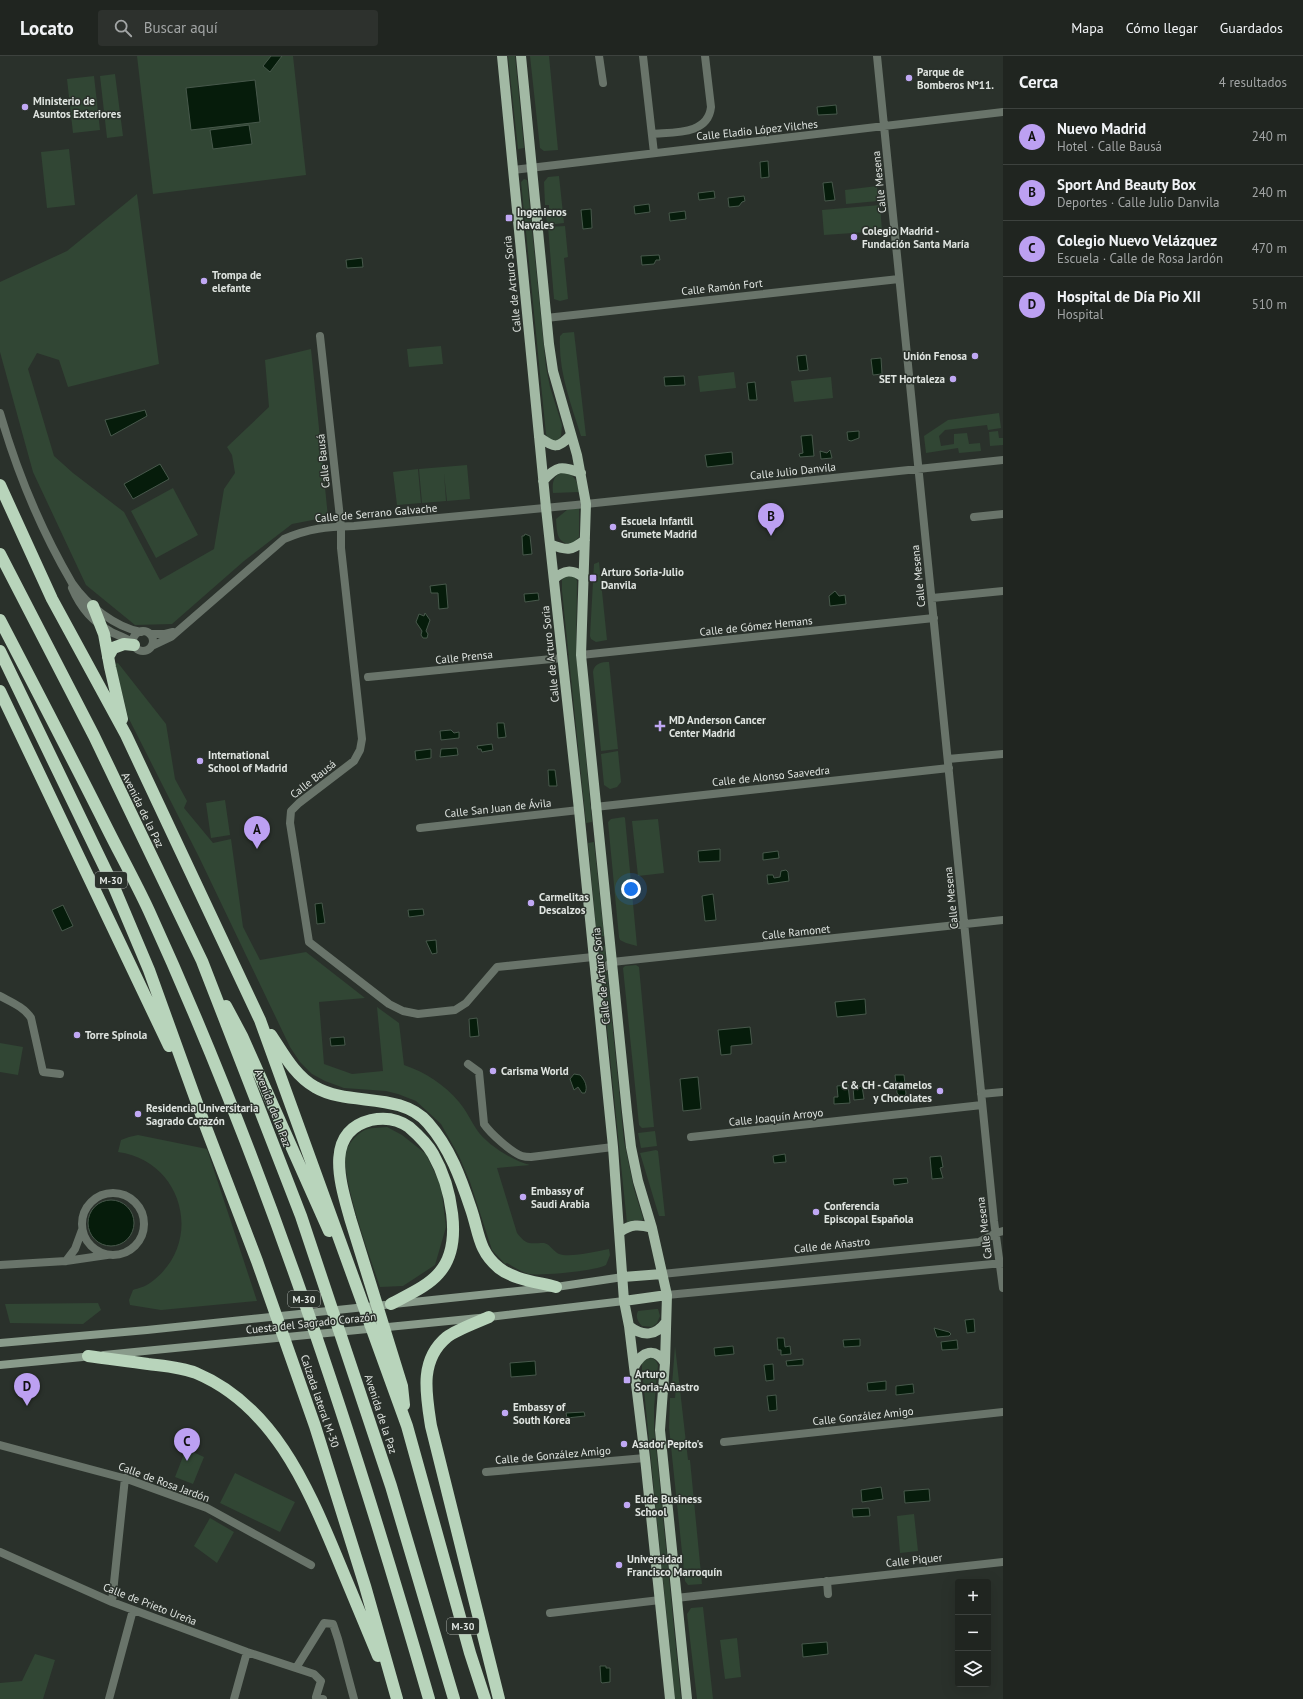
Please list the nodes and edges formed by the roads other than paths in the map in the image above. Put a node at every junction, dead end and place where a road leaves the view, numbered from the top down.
1 (502, 56) edge
2 (520, 56) edge
3 (599, 56) edge
4 (643, 56) edge
5 (705, 56) edge
6 (877, 56) edge
7 (603, 83) dead end
8 (1003, 112) edge
9 (884, 127) junction
10 (652, 134) junction
11 (654, 153) junction
12 (532, 167) junction
13 (514, 170) junction
14 (900, 279) junction
15 (546, 318) junction
16 (320, 336) dead end
17 (0, 413) edge
18 (571, 435) junction
19 (540, 438) junction
20 (1003, 460) edge
21 (919, 469) junction
22 (581, 473) junction
23 (543, 481) junction
24 (0, 485) edge
25 (586, 504) junction
26 (546, 508) junction
27 (1003, 514) edge
28 (974, 517) dead end
29 (341, 527) junction
30 (586, 540) junction
31 (550, 544) junction
32 (0, 554) edge
33 (67, 574) junction
34 (583, 577) junction
35 (554, 579) junction
36 (1003, 591) edge
37 (932, 598) junction
38 (93, 606) junction
39 (934, 618) junction
40 (0, 620) edge
41 (102, 626) junction
42 (178, 630) junction
43 (141, 632) junction
44 (150, 634) junction
45 (133, 644) junction
46 (152, 646) junction
47 (0, 652) edge
48 (581, 655) junction
49 (108, 658) junction
50 (562, 658) junction
51 (368, 677) dead end
52 (0, 691) edge
53 (126, 735) junction
54 (1003, 754) edge
55 (948, 759) junction
56 (949, 768) junction
57 (595, 806) junction
58 (579, 810) junction
59 (420, 828) dead end
60 (1003, 920) edge
61 (964, 925) junction
62 (594, 957) junction
63 (202, 961) junction
64 (612, 962) junction
65 (595, 974) junction
66 (0, 996) edge
67 (260, 1020) junction
68 (468, 1064) dead end
69 (60, 1074) dead end
70 (1003, 1092) edge
71 (981, 1094) junction
72 (982, 1105) junction
73 (202, 1117) junction
74 (691, 1137) dead end
75 (613, 1147) junction
76 (652, 1228) junction
77 (82, 1230) junction
78 (620, 1232) junction
79 (999, 1232) edge
80 (113, 1255) junction
81 (66, 1260) junction
82 (1001, 1263) edge
83 (0, 1265) edge
84 (662, 1274) junction
85 (623, 1277) junction
86 (556, 1287) junction
87 (1003, 1288) edge
88 (667, 1295) junction
89 (624, 1301) junction
90 (391, 1304) junction
91 (489, 1317) junction
92 (369, 1319) junction
93 (666, 1322) junction
94 (630, 1326) junction
95 (0, 1343) edge
96 (88, 1356) junction
97 (665, 1363) junction
98 (0, 1365) edge
99 (634, 1367) junction
100 (1003, 1412) edge
101 (407, 1426) junction
102 (724, 1442) dead end
103 (0, 1445) edge
104 (645, 1458) junction
105 (486, 1472) dead end
106 (125, 1478) junction
107 (0, 1552) edge
108 (1003, 1562) edge
109 (311, 1565) dead end
110 (827, 1581) junction
111 (828, 1594) dead end
112 (676, 1598) junction
113 (660, 1600) junction
114 (112, 1602) junction
115 (133, 1610) junction
116 (550, 1613) dead end
117 (247, 1652) junction
118 (296, 1668) junction
119 (318, 1698) edge
120 (109, 1699) edge
121 (234, 1699) edge
122 (354, 1699) edge
123 (397, 1699) edge
124 (429, 1699) edge
125 (454, 1699) edge
126 (486, 1699) edge
127 (499, 1699) edge
128 (670, 1699) edge
129 (687, 1699) edge

1 - 13 main road, Calle de Arturo Soria
2 - 12 main road, Calle de Arturo Soria
3 - 7 street
4 - 10 street
5 - 10 street
6 - 9 street, Calle Mesena
8 - 9 street, Calle Eladio López Vilches
9 - 11 street, Calle Eladio López Vilches
9 - 14 street, Calle Mesena
10 - 11 street
11 - 12 street, Calle Eladio López Vilches
12 - 13 street, Calle Eladio López Vilches
12 - 15 main road, Calle de Arturo Soria
13 - 19 main road, Calle de Arturo Soria
14 - 15 street, Calle Ramón Fort
14 - 21 street, Calle Mesena
15 - 18 main road, Calle de Arturo Soria
16 - 29 street, Calle Bausá
17 - 33 street
18 - 19 main road
18 - 22 main road, Calle de Arturo Soria
19 - 23 main road, Calle de Arturo Soria
20 - 21 street, Calle Julio Danvila
21 - 25 street, Calle Julio Danvila
21 - 37 street, Calle Mesena
22 - 23 main road
22 - 25 main road, Calle de Arturo Soria
23 - 26 main road, Calle de Arturo Soria
24 - 53 highway, M-30
25 - 26 street, Calle de Serrano Galvache
25 - 30 main road, Calle de Arturo Soria
26 - 29 street, Calle de Serrano Galvache
26 - 31 main road, Calle de Arturo Soria
27 - 28 street
29 - 42 street, Calle de Serrano Galvache
29 - 62 street, Calle Bausá
30 - 31 main road
30 - 34 main road, Calle de Arturo Soria
31 - 35 main road, Calle de Arturo Soria
32 - 63 highway, Avenida de la Paz / M-30
33 - 38 street
33 - 41 street
34 - 35 main road
34 - 48 main road, Calle de Arturo Soria
35 - 50 main road, Calle de Arturo Soria
36 - 37 street
37 - 39 street, Calle Mesena
38 - 41 highway
38 - 43 street
39 - 48 street, Calle de Gómez Hemans
39 - 55 street, Calle Mesena
40 - 124 highway, M-30
41 - 45 street
41 - 49 highway
42 - 44 street, Calle de Serrano Galvache
42 - 46 street, Calle de Serrano Galvache
43 - 44 street
43 - 45 street
44 - 46 street
45 - 46 street
45 - 49 highway
47 - 73 highway, M-30
48 - 57 main road, Calle de Arturo Soria
49 - 53 highway
50 - 51 street, Calle Prensa
50 - 58 main road, Calle de Arturo Soria
52 - 73 highway
53 - 67 highway, M-30
54 - 55 street
55 - 56 street, Calle Mesena
56 - 57 street, Calle de Alonso Saavedra
56 - 61 street, Calle Mesena
57 - 64 main road, Calle de Arturo Soria
58 - 59 street, Calle San Juan de Ávila
58 - 62 main road, Calle de Arturo Soria
60 - 61 street, Calle Ramonet
61 - 64 street, Calle Ramonet
61 - 71 street, Calle Mesena
62 - 65 main road, Calle de Arturo Soria
63 - 92 highway, M-30
63 - 125 highway, Avenida de la Paz / M-30
64 - 65 street, Calle Ramonet
64 - 76 main road, Calle de Arturo Soria
65 - 75 main road, Calle de Arturo Soria
66 - 69 street
67 - 86 highway
67 - 92 highway, M-30
68 - 75 street
70 - 71 street
71 - 72 street, Calle Mesena
72 - 74 street, Calle Joaquín Arroyo
72 - 79 street, Calle Mesena
73 - 123 highway, Calzada lateral M-30 / M-30
75 - 78 main road, Calle de Arturo Soria
76 - 78 main road
76 - 84 main road, Calle de Arturo Soria
77 - 80 street
77 - 80 street
77 - 81 street
78 - 85 main road, Calle de Arturo Soria
79 - 82 street, Calle Mesena
79 - 84 street, Calle de Añastro
80 - 81 street
81 - 83 street
82 - 87 street, Calle Mesena
82 - 88 street
84 - 85 main road
84 - 88 main road, Calle de Arturo Soria
85 - 86 main road, Cuesta del Sagrado Corazón
85 - 89 main road, Calle de Arturo Soria
86 - 90 main road, Cuesta del Sagrado Corazón
88 - 89 main road
88 - 93 main road, Calle de Arturo Soria
89 - 91 main road, Cuesta del Sagrado Corazón
89 - 94 main road, Calle de Arturo Soria
90 - 95 main road, Cuesta del Sagrado Corazón
90 - 101 highway
91 - 96 main road, Cuesta del Sagrado Corazón
91 - 127 highway
92 - 101 highway, M-30
93 - 94 main road
93 - 97 main road, Calle de Arturo Soria
94 - 99 main road, Calle de Arturo Soria
96 - 98 main road, Cuesta del Sagrado Corazón
96 - 123 highway
97 - 99 main road
97 - 112 main road, Calle de Arturo Soria
99 - 104 main road, Calle de Arturo Soria
100 - 102 street, Calle González Amigo
101 - 126 highway, M-30
103 - 106 street, Calle de Rosa Jardón
104 - 105 street, Calle de González Amigo
104 - 113 main road, Calle de Arturo Soria
106 - 109 street, Calle de Rosa Jardón
106 - 114 street
107 - 114 street, Calle de Prieto Ureña
108 - 110 street, Calle Piquer
110 - 111 street
110 - 112 street, Calle Piquer
112 - 129 main road, Calle de Arturo Soria
113 - 116 street
113 - 128 main road, Calle de Arturo Soria
114 - 115 street, Calle de Prieto Ureña
115 - 117 street, Calle de Prieto Ureña
115 - 120 street
117 - 118 street, Calle de Prieto Ureña
117 - 121 street
118 - 119 street, Calle de Prieto Ureña
118 - 122 street

